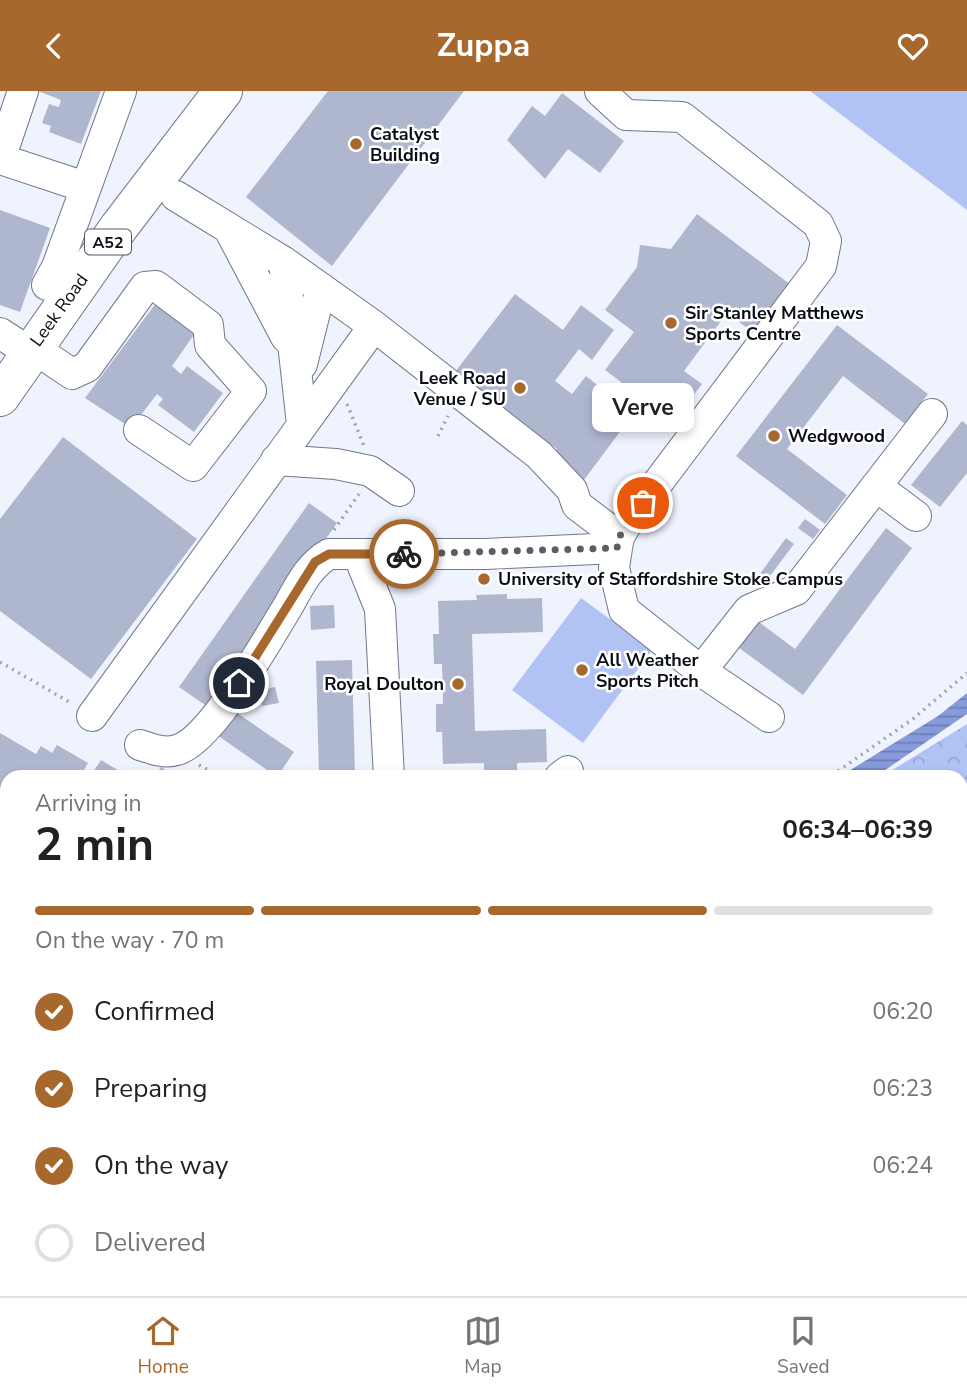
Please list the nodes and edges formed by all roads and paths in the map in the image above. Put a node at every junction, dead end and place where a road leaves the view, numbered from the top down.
1 (23, 91) edge
2 (121, 91) edge
3 (223, 91) edge
4 (600, 91) edge
5 (0, 159) edge
6 (85, 187) junction
7 (176, 196) dead end
8 (229, 228) junction
9 (284, 262) junction
10 (47, 285) dead end
11 (321, 288) junction
12 (374, 326) junction
13 (20, 344) edge
14 (296, 367) junction
15 (337, 377) junction
16 (0, 397) edge
17 (932, 414) dead end
18 (302, 424) junction
19 (139, 430) dead end
20 (276, 460) junction
21 (371, 472) junction
22 (876, 486) junction
23 (399, 491) dead end
24 (916, 516) dead end
25 (618, 543) junction
26 (358, 554) junction
27 (315, 562) junction
28 (701, 671) junction
29 (967, 674) edge
30 (92, 716) dead end
31 (769, 717) dead end
32 (140, 745) dead end
33 (389, 770) edge
34 (839, 770) edge

1 - 5 street
2 - 6 street
3 - 13 highway, Leek Road / A52
4 - 25 street
5 - 6 street
6 - 10 street
7 - 8 street
8 - 9 street
8 - 14 street
9 - 11 street
9 - 14 street
11 - 12 street
11 - 14 street
12 - 15 street
12 - 25 street
13 - 16 highway, Leek Road / A52
13 - 19 street
14 - 18 street
15 - 18 street
15 - 21 path
17 - 22 street
18 - 20 street
20 - 21 street
20 - 30 street
21 - 23 street
21 - 27 path
22 - 24 street
22 - 28 street
25 - 26 street
25 - 28 street
26 - 27 street
26 - 33 street
27 - 32 street
28 - 31 street
29 - 34 path

